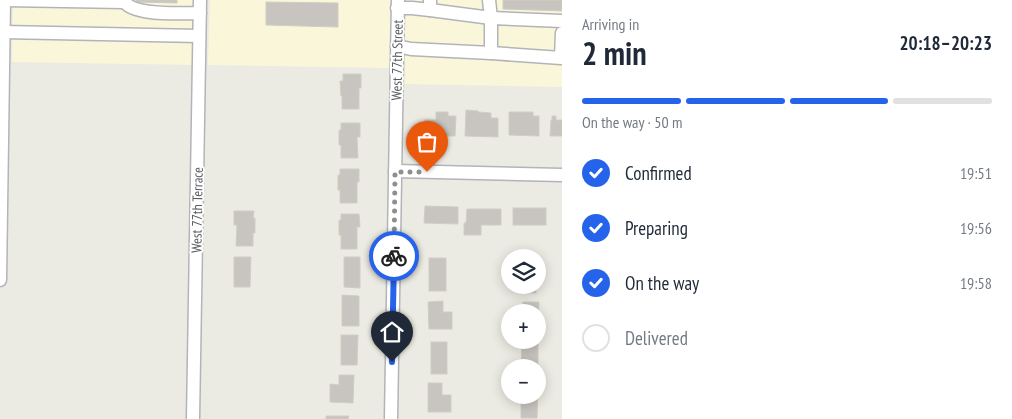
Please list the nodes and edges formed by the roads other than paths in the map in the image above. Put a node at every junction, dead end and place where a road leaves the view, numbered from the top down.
1 (4, 0) edge
2 (200, 0) edge
3 (489, 0) edge
4 (124, 1) edge
5 (397, 4) edge
6 (430, 5) edge
7 (200, 13) junction
8 (491, 18) junction
9 (562, 21) edge
10 (4, 32) junction
11 (562, 33) edge
12 (199, 36) junction
13 (397, 46) junction
14 (491, 53) junction
15 (2, 70) edge
16 (395, 172) junction
17 (562, 176) edge
18 (0, 280) edge
19 (193, 419) edge
20 (391, 419) edge

1 - 4 street
1 - 10 street
2 - 7 street, West 77th Terrace
3 - 8 street
4 - 7 street
5 - 6 street
5 - 13 street, West 77th Street
6 - 8 street
7 - 12 street, West 77th Terrace
8 - 9 street
8 - 14 street
10 - 12 street
10 - 15 street
11 - 14 street
12 - 19 street, West 77th Terrace
13 - 14 street
13 - 16 street, West 77th Street
15 - 18 street
16 - 17 street
16 - 20 street, West 77th Street

